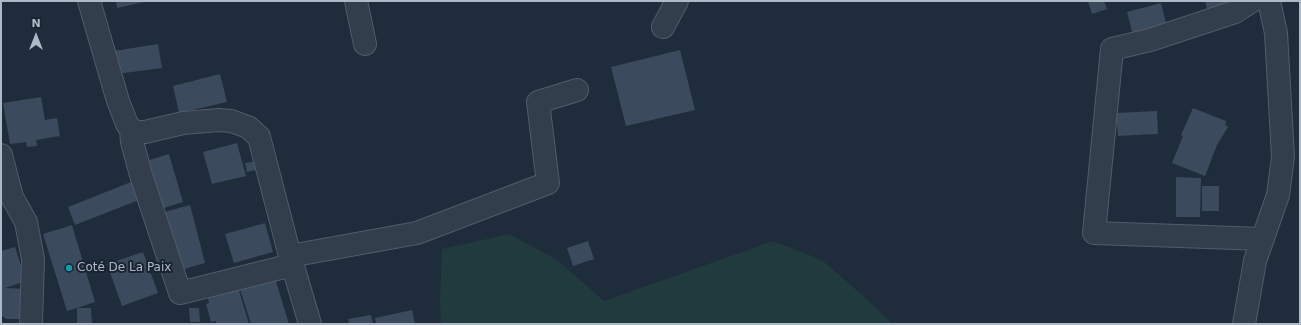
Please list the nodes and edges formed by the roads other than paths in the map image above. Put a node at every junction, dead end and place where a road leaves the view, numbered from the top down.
1 (89, 1) edge
2 (356, 1) edge
3 (677, 1) edge
4 (1252, 1) edge
5 (1269, 1) edge
6 (663, 27) dead end
7 (365, 44) dead end
8 (577, 90) dead end
9 (131, 129) junction
10 (1, 155) edge
11 (1263, 239) junction
12 (291, 261) junction
13 (31, 324) edge
14 (310, 324) edge
15 (1244, 324) edge

1 - 9 street
2 - 7 street
3 - 6 street
4 - 11 street
5 - 11 street
8 - 12 street
9 - 12 street
9 - 12 street
10 - 13 street
11 - 15 street
12 - 14 street

